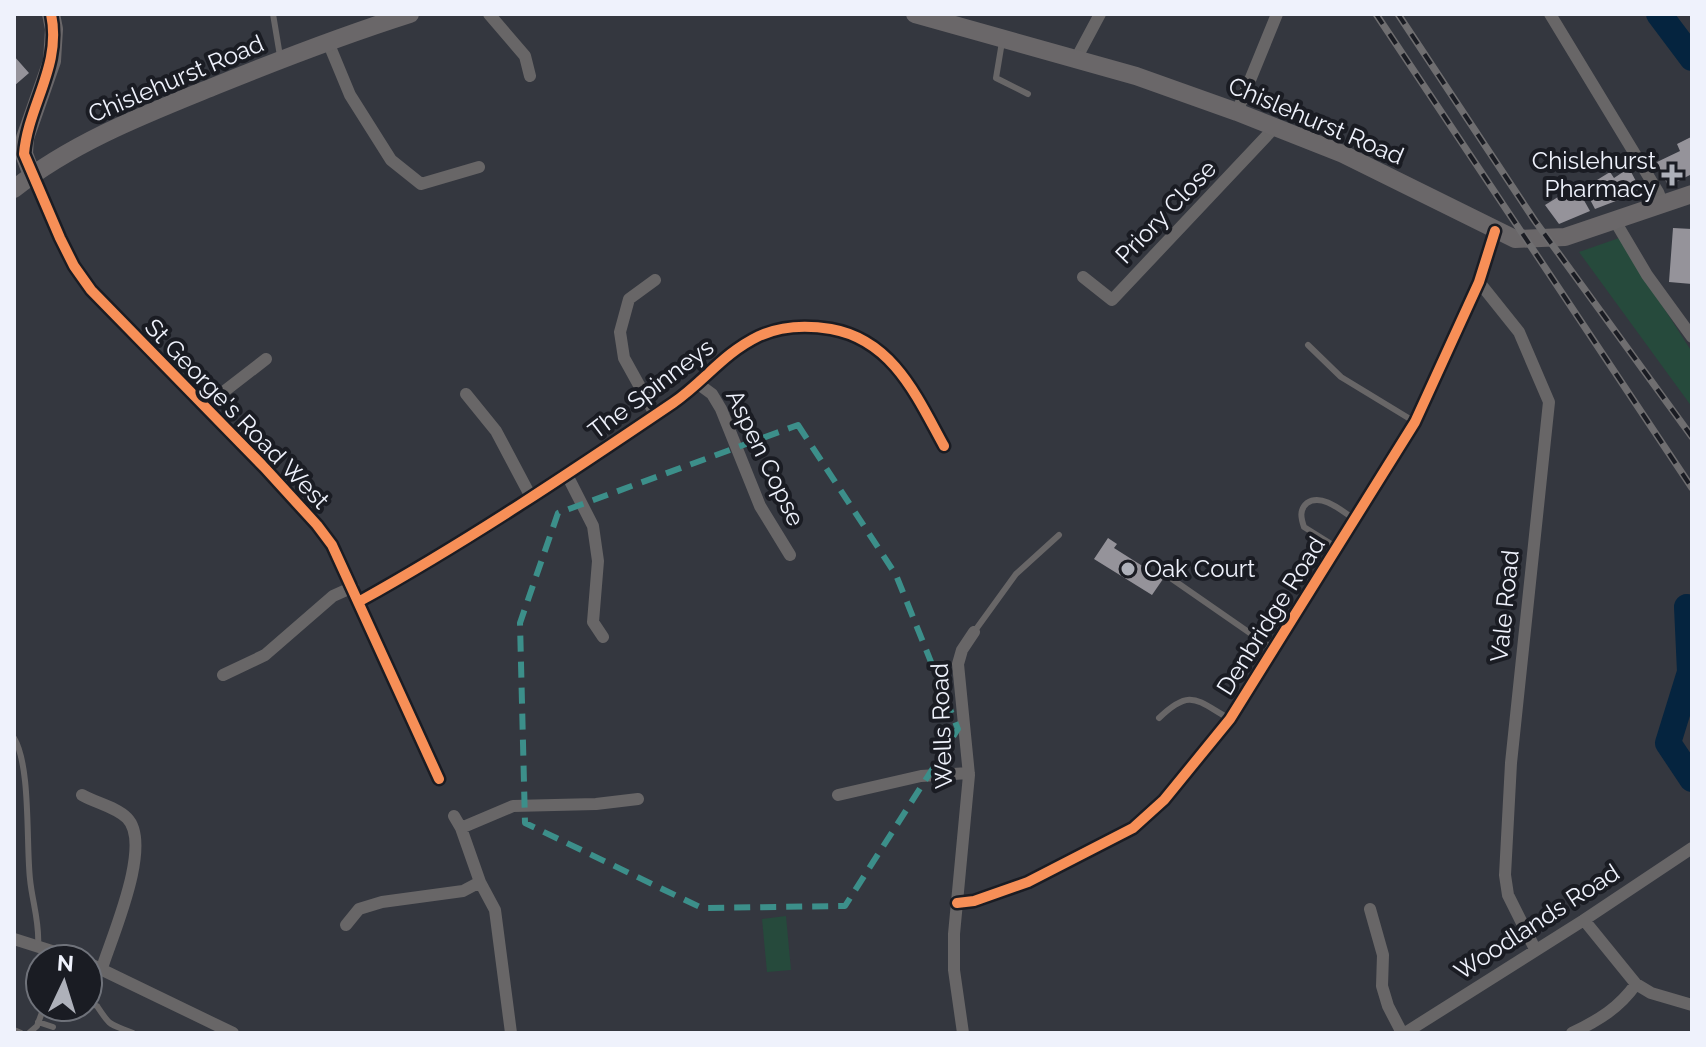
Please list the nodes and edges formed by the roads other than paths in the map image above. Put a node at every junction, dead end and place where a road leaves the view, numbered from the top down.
1 (51, 14) edge
2 (273, 14) edge
3 (489, 14) edge
4 (915, 14) edge
5 (1100, 14) edge
6 (1277, 14) edge
7 (1550, 14) edge
8 (404, 15) edge
9 (1003, 38) junction
10 (328, 42) junction
11 (1076, 59) junction
12 (280, 60) junction
13 (530, 76) dead end
14 (1028, 94) dead end
15 (1237, 112) junction
16 (1275, 127) junction
17 (479, 167) dead end
18 (32, 175) junction
19 (14, 189) edge
20 (1692, 194) edge
21 (1663, 205) junction
22 (1615, 221) junction
23 (1495, 231) junction
24 (1083, 277) dead end
25 (655, 280) dead end
26 (1479, 282) junction
27 (1692, 337) edge
28 (1308, 345) dead end
29 (266, 359) dead end
30 (697, 383) junction
31 (466, 394) dead end
32 (204, 407) junction
33 (655, 414) junction
34 (1415, 422) junction
35 (944, 446) dead end
36 (567, 475) junction
37 (531, 497) junction
38 (1354, 519) junction
39 (1059, 535) dead end
40 (1336, 547) junction
41 (790, 555) dead end
42 (1172, 579) dead end
43 (353, 587) junction
44 (360, 601) junction
45 (974, 632) joint
46 (603, 637) dead end
47 (1273, 649) junction
48 (223, 675) dead end
49 (1159, 718) dead end
50 (1230, 719) junction
51 (14, 738) edge
52 (969, 773) junction
53 (439, 779) dead end
54 (82, 795) dead end
55 (838, 795) dead end
56 (638, 799) dead end
57 (1692, 848) edge
58 (480, 882) junction
59 (957, 903) junction
60 (1370, 909) dead end
61 (1584, 920) junction
62 (346, 925) dead end
63 (42, 943) edge
64 (1535, 949) junction
65 (104, 962) edge
66 (104, 969) edge
67 (1636, 984) junction
68 (1692, 1005) edge
69 (104, 1020) edge
70 (41, 1023) edge
71 (53, 1027) dead end
72 (14, 1030) edge
73 (21, 1033) edge
74 (133, 1033) edge
75 (233, 1033) edge
76 (511, 1033) edge
77 (963, 1033) edge
78 (1404, 1033) edge
79 (1572, 1033) edge

1 - 18 main road
2 - 12 lane
3 - 13 street
4 - 9 main road, Chislehurst Road
5 - 11 street
6 - 15 street
7 - 21 street
8 - 10 main road, Chislehurst Road
9 - 11 main road, Chislehurst Road
9 - 14 lane
10 - 12 main road, Chislehurst Road
10 - 17 street
11 - 15 main road, Chislehurst Road
12 - 18 main road, Chislehurst Road
15 - 16 main road, Chislehurst Road
16 - 23 main road, Chislehurst Road
16 - 24 street, Priory Close
18 - 19 main road, Chislehurst Road
18 - 32 street, St George's Road West
20 - 21 main road, Chislehurst Road
21 - 22 main road, Chislehurst Road
22 - 23 main road, Chislehurst Road
22 - 27 street
23 - 26 street, Denbridge Road
25 - 33 street, The Spinneys
26 - 34 street, Denbridge Road
26 - 64 street, Vale Road
28 - 34 lane
29 - 32 street, St George's Road West
30 - 33 street, The Spinneys
30 - 35 street, The Spinneys
30 - 41 street, Aspen Copse
31 - 37 street
32 - 43 street, St George's Road West
33 - 36 street, The Spinneys
34 - 38 street, Denbridge Road
36 - 37 street, The Spinneys
36 - 46 street
37 - 44 street, The Spinneys
38 - 40 street, Denbridge Road
38 - 40 lane
39 - 45 lane, Wells Road
40 - 47 street, Denbridge Road
42 - 47 lane
43 - 44 street, St George's Road West
43 - 48 street
44 - 53 street, St George's Road West
45 - 52 street, Wells Road
47 - 50 street, Denbridge Road
49 - 50 lane
50 - 59 street, Denbridge Road
51 - 63 lane
52 - 55 street
52 - 59 street, Wells Road
54 - 65 street
56 - 58 street
57 - 61 street, Woodlands Road
58 - 62 street
58 - 76 street
59 - 77 street
60 - 78 street
61 - 64 street, Woodlands Road
61 - 67 street
64 - 78 street, Woodlands Road
66 - 75 street
67 - 68 street
67 - 79 street
69 - 74 lane
70 - 71 lane
72 - 73 lane

